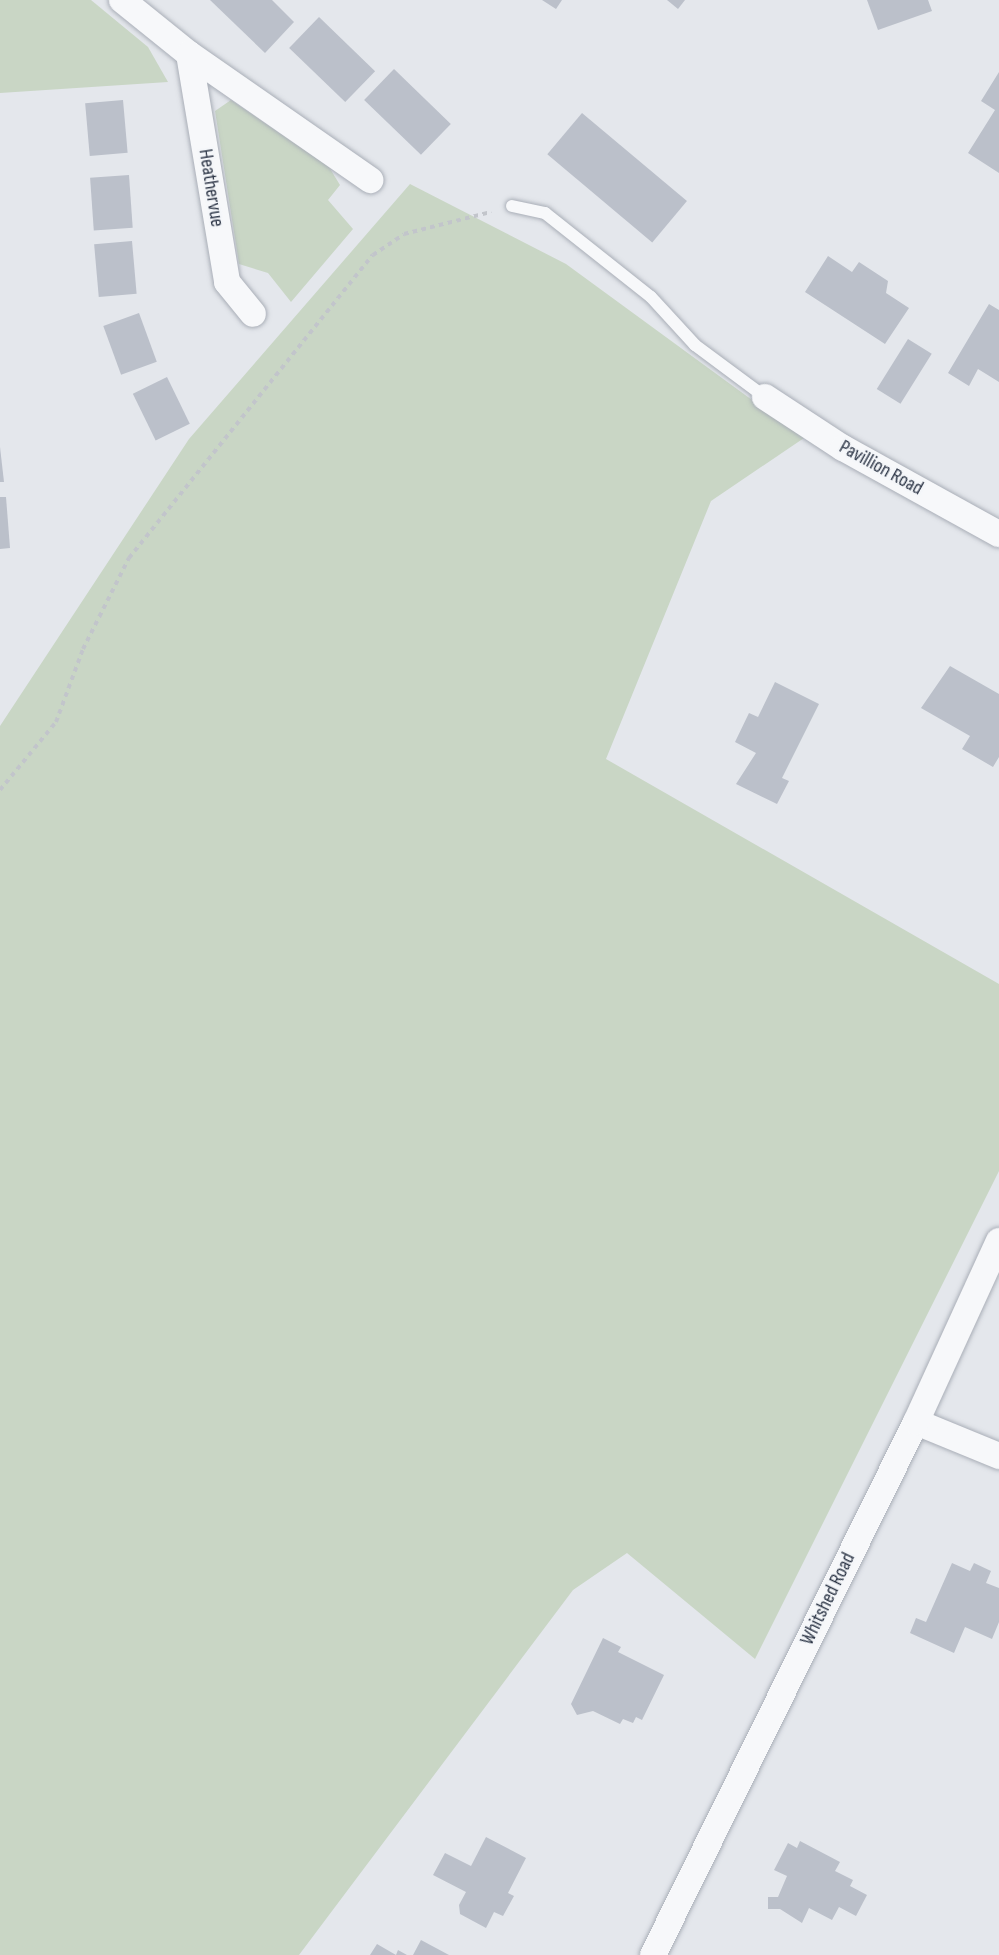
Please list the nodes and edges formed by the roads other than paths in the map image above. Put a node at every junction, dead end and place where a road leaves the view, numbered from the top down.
1 (122, 0) edge
2 (189, 54) junction
3 (370, 180) dead end
4 (512, 206) road end
5 (253, 314) dead end
6 (765, 397) joint
7 (999, 534) edge
8 (999, 1241) edge
9 (916, 1422) junction
10 (999, 1456) edge
11 (653, 1955) edge

1 - 2 street
2 - 3 street
2 - 5 street, Heathervue
4 - 6 lane
6 - 7 street, Pavillion Road
8 - 9 street, Whitshed Road
9 - 10 street
9 - 11 street, Whitshed Road

